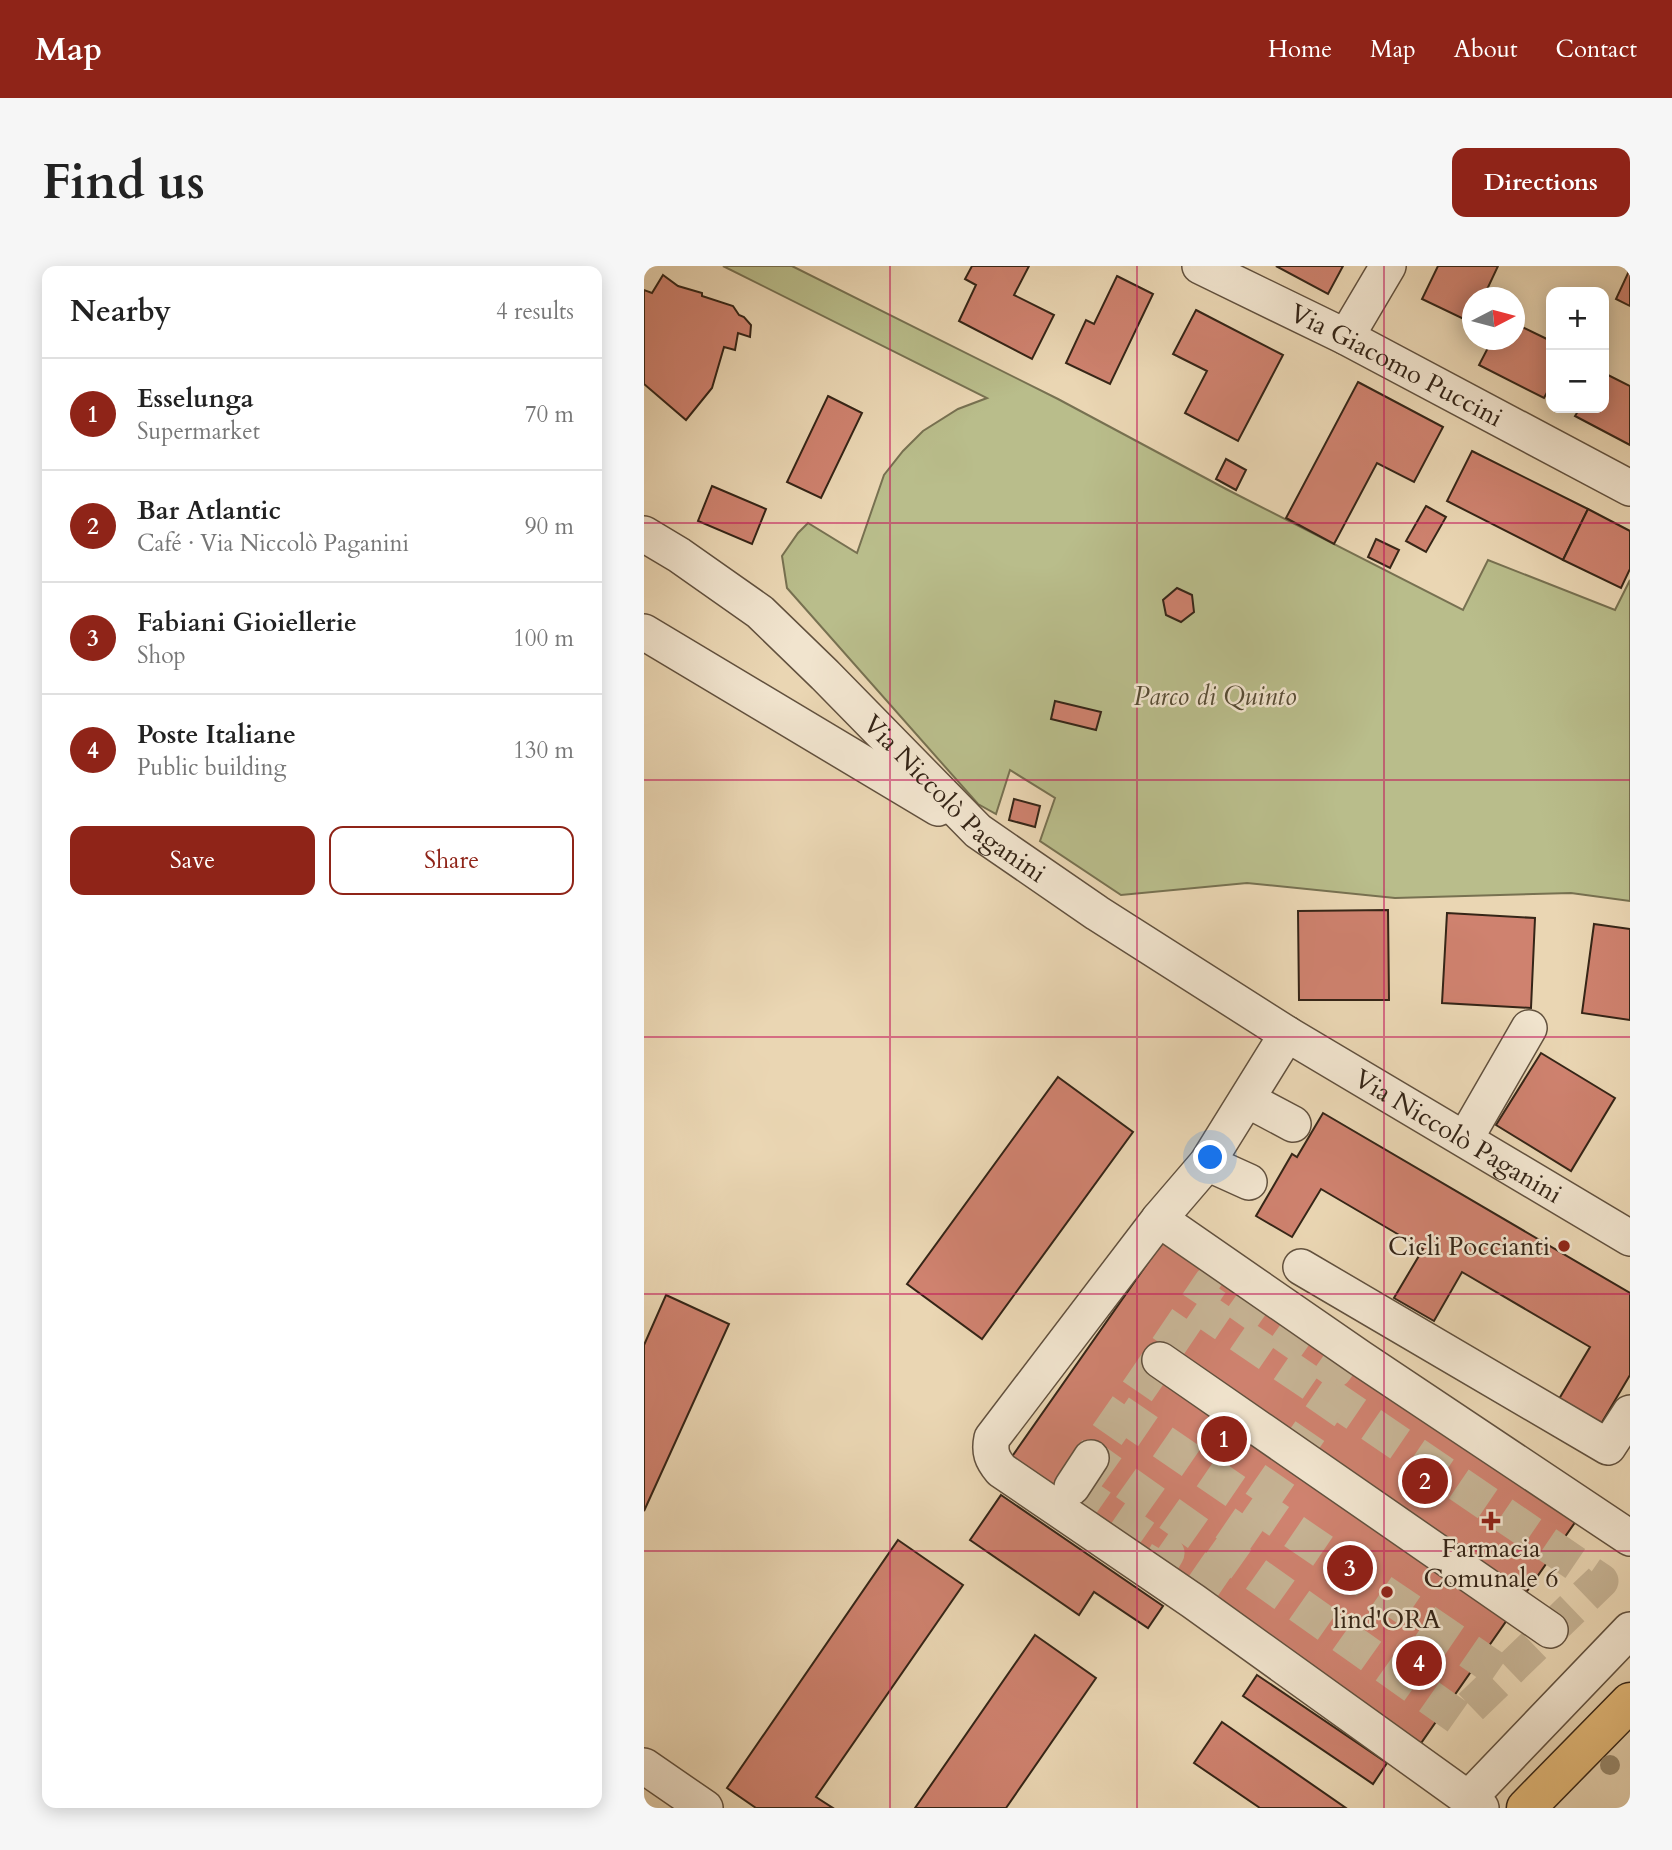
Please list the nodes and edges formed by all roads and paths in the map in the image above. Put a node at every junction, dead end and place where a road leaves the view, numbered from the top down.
1 (1200, 266) edge
2 (1388, 266) edge
3 (1346, 337) junction
4 (1630, 488) edge
5 (644, 534) edge
6 (644, 632) edge
7 (978, 831) junction
8 (1530, 1028) dead end
9 (1287, 1034) junction
10 (1248, 1100) junction
11 (1293, 1124) dead end
12 (1465, 1139) junction
13 (1207, 1163) junction
14 (1249, 1182) dead end
15 (1160, 1219) junction
16 (1630, 1238) edge
17 (1301, 1267) dead end
18 (1160, 1360) dead end
19 (1628, 1416) edge
20 (1091, 1458) dead end
21 (1072, 1487) dead end
22 (1630, 1538) edge
23 (1550, 1630) dead end
24 (1630, 1630) edge
25 (1630, 1702) edge
26 (644, 1766) edge
27 (1475, 1803) edge
28 (705, 1808) edge
29 (1527, 1808) edge

1 - 3 street, Via Giacomo Puccini
2 - 3 street
3 - 4 street, Via Giacomo Puccini
5 - 7 street, Via Niccolò Paganini
6 - 7 street
7 - 9 street, Via Niccolò Paganini
8 - 12 street
9 - 10 street
9 - 12 street, Via Niccolò Paganini
10 - 11 street
10 - 13 street
12 - 16 street, Via Niccolò Paganini
13 - 14 street
13 - 15 street
15 - 22 street
15 - 27 street
17 - 19 street
18 - 23 street
20 - 21 street
24 - 27 street
25 - 29 main road
26 - 28 street

